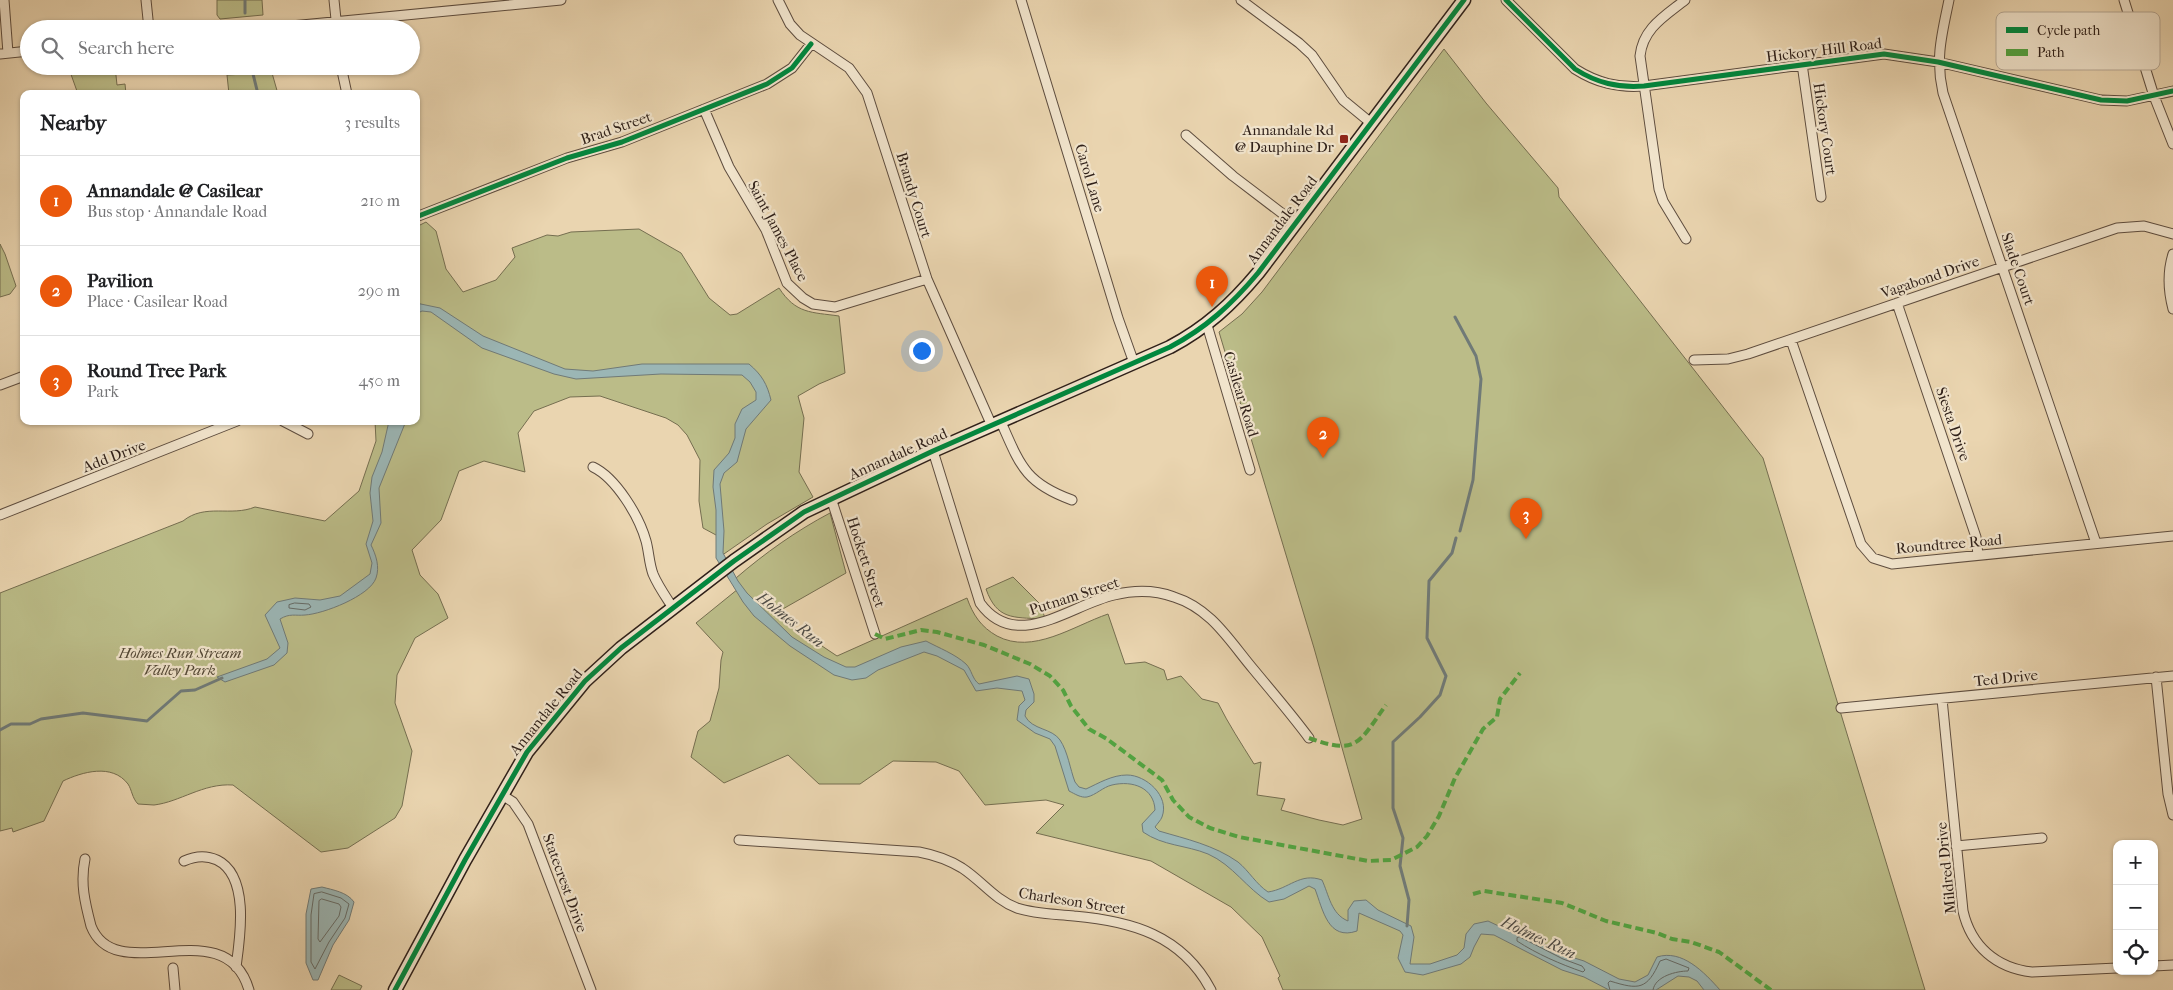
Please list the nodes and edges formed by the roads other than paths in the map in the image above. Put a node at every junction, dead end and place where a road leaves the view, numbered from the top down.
1 (4, 0) edge
2 (146, 0) edge
3 (334, 0) edge
4 (561, 0) edge
5 (778, 0) edge
6 (1022, 0) edge
7 (1241, 0) edge
8 (1464, 0) edge
9 (1506, 0) edge
10 (1685, 0) edge
11 (1949, 0) edge
12 (2124, 0) edge
13 (2128, 12) edge
14 (148, 20) edge
15 (336, 20) edge
16 (382, 20) edge
17 (811, 44) junction
18 (20, 52) edge
19 (4, 53) edge
20 (1938, 62) junction
21 (1802, 64) junction
22 (2146, 70) edge
23 (343, 75) edge
24 (1644, 86) junction
25 (346, 90) edge
26 (2173, 91) edge
27 (2154, 96) junction
28 (704, 109) junction
29 (1371, 123) junction
30 (1186, 135) dead end
31 (2173, 144) edge
32 (1821, 197) dead end
33 (420, 215) edge
34 (1296, 224) junction
35 (2173, 234) edge
36 (1686, 239) dead end
37 (2173, 254) edge
38 (2003, 267) junction
39 (927, 279) junction
40 (1897, 303) junction
41 (2173, 309) edge
42 (1206, 325) junction
43 (1790, 340) junction
44 (1694, 360) dead end
45 (1134, 363) junction
46 (20, 378) edge
47 (0, 385) edge
48 (996, 424) junction
49 (227, 425) edge
50 (291, 425) edge
51 (308, 434) dead end
52 (933, 451) junction
53 (593, 467) dead end
54 (1250, 470) dead end
55 (831, 498) junction
56 (1072, 500) dead end
57 (0, 515) edge
58 (2173, 536) edge
59 (2096, 543) junction
60 (1978, 555) junction
61 (673, 608) junction
62 (875, 634) dead end
63 (2173, 676) edge
64 (2156, 677) junction
65 (1942, 698) junction
66 (1842, 708) dead end
67 (1309, 738) dead end
68 (502, 795) junction
69 (2173, 815) edge
70 (2042, 838) dead end
71 (739, 840) dead end
72 (1956, 846) junction
73 (85, 859) dead end
74 (184, 862) dead end
75 (99, 952) dead end
76 (200, 962) dead end
77 (2173, 965) edge
78 (2158, 966) edge
79 (174, 968) dead end
80 (236, 968) junction
81 (2113, 968) edge
82 (175, 990) edge
83 (249, 990) edge
84 (395, 990) edge
85 (591, 990) edge
86 (1212, 990) edge

1 - 19 street
2 - 14 street
3 - 15 street
4 - 16 street
5 - 17 street, Brandy Court
6 - 45 street, Carol Lane
7 - 29 street
8 - 29 main road, Annandale Road
9 - 24 street, Hickory Hill Road
10 - 24 street
11 - 20 street, Slade Court
12 - 13 street
17 - 28 street, Brad Street
17 - 39 street, Brandy Court
18 - 19 street
20 - 21 street, Hickory Hill Road
20 - 27 street, Hickory Hill Road
20 - 38 street, Slade Court
21 - 24 street, Hickory Hill Road
21 - 32 street, Hickory Court
22 - 27 street
23 - 25 street
24 - 36 street
26 - 27 street, Hickory Hill Road
27 - 31 street
28 - 33 street, Brad Street
28 - 39 street, Saint James Place
29 - 34 main road, Annandale Road
30 - 34 street
34 - 42 main road, Annandale Road
35 - 38 street, Vagabond Drive
37 - 41 street
38 - 40 street, Vagabond Drive
38 - 59 street, Slade Court
39 - 48 street, Brandy Court
40 - 43 street, Vagabond Drive
40 - 60 street, Siesta Drive
42 - 45 main road, Annandale Road
42 - 54 street, Casilear Road
43 - 44 street, Vagabond Drive
43 - 60 street, Roundtree Road
45 - 48 main road, Annandale Road
46 - 47 street
48 - 52 main road, Annandale Road
48 - 56 street, Brandy Court
49 - 57 street, Add Drive
50 - 51 street
52 - 55 main road, Annandale Road
52 - 67 street, Putnam Street
53 - 61 street
55 - 61 main road, Annandale Road
55 - 62 street, Hockett Street
58 - 59 street, Roundtree Road
59 - 60 street, Roundtree Road
61 - 68 main road, Annandale Road
63 - 64 street, Ted Drive
64 - 65 street, Ted Drive
64 - 69 street
65 - 66 street, Ted Drive
65 - 72 street, Mildred Drive
68 - 84 main road, Annandale Road
68 - 85 street, Statecrest Drive
70 - 72 street
71 - 86 street, Charleson Street
72 - 81 street, Mildred Drive
73 - 75 street
74 - 80 street
76 - 80 street
77 - 78 street
79 - 82 street
80 - 83 street

